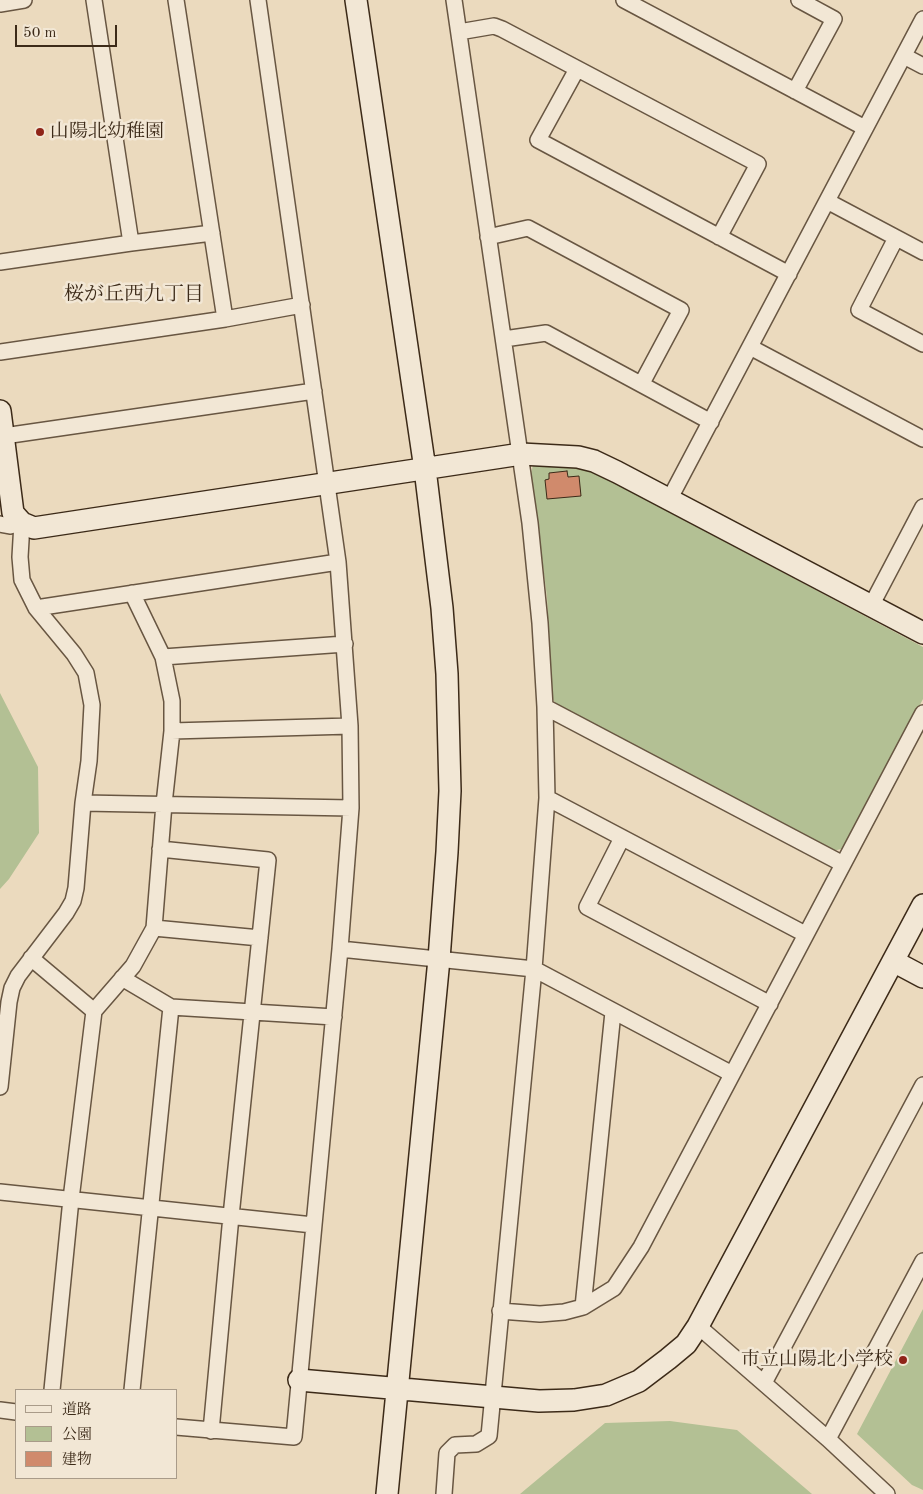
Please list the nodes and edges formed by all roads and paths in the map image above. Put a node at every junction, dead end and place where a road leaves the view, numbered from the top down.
1 (24, 0) edge
2 (94, 0) edge
3 (176, 0) edge
4 (258, 0) edge
5 (356, 0) edge
6 (454, 0) edge
7 (624, 0) edge
8 (799, 0) edge
9 (0, 4) edge
10 (923, 19) edge
11 (459, 32) junction
12 (904, 56) junction
13 (923, 66) edge
14 (576, 70) junction
15 (795, 91) junction
16 (866, 128) junction
17 (827, 201) junction
18 (212, 233) junction
19 (488, 237) junction
20 (719, 237) junction
21 (896, 238) junction
22 (131, 243) junction
23 (923, 252) edge
24 (0, 262) edge
25 (789, 274) junction
26 (302, 305) junction
27 (225, 319) junction
28 (504, 339) junction
29 (923, 344) edge
30 (750, 347) junction
31 (0, 352) edge
32 (642, 384) junction
33 (314, 391) junction
34 (0, 411) edge
35 (711, 422) junction
36 (4, 436) junction
37 (923, 439) edge
38 (521, 454) junction
39 (425, 469) junction
40 (327, 483) junction
41 (669, 500) junction
42 (923, 507) edge
43 (22, 523) junction
44 (0, 524) edge
45 (338, 562) junction
46 (132, 593) junction
47 (871, 606) junction
48 (36, 608) junction
49 (923, 633) edge
50 (345, 644) junction
51 (163, 657) junction
52 (545, 707) junction
53 (923, 713) edge
54 (350, 726) junction
55 (172, 731) junction
56 (547, 798) junction
57 (83, 803) junction
58 (164, 804) junction
59 (351, 808) junction
60 (622, 838) junction
61 (160, 849) junction
62 (843, 864) junction
63 (923, 905) edge
64 (154, 928) junction
65 (805, 934) junction
66 (260, 938) junction
67 (340, 949) junction
68 (31, 958) junction
69 (439, 959) junction
70 (893, 961) junction
71 (534, 969) junction
72 (923, 977) edge
73 (122, 978) junction
74 (770, 1004) junction
75 (171, 1007) junction
76 (94, 1011) junction
77 (252, 1012) junction
78 (613, 1012) junction
79 (334, 1017) junction
80 (732, 1074) junction
81 (923, 1085) edge
82 (0, 1087) edge
83 (0, 1192) edge
84 (71, 1200) junction
85 (150, 1208) junction
86 (231, 1216) junction
87 (313, 1225) junction
88 (923, 1261) edge
89 (583, 1307) junction
90 (500, 1311) junction
91 (698, 1326) junction
92 (299, 1380) junction
93 (764, 1383) junction
94 (398, 1388) junction
95 (52, 1389) edge
96 (132, 1389) edge
97 (492, 1397) junction
98 (0, 1410) edge
99 (15, 1412) edge
100 (178, 1427) edge
101 (211, 1431) junction
102 (828, 1439) junction
103 (387, 1494) edge
104 (444, 1494) edge
105 (886, 1494) edge

1 - 9 street
2 - 22 street
3 - 18 street
4 - 26 street
5 - 39 street
6 - 11 street
7 - 15 street
8 - 15 street
10 - 12 street
11 - 14 street
11 - 19 street
12 - 13 street
12 - 16 street
14 - 20 street
14 - 20 street
15 - 16 street
16 - 17 street
17 - 21 street
17 - 25 street
18 - 22 street
18 - 27 street
19 - 28 street
19 - 32 street
20 - 25 street
21 - 23 street
21 - 29 street
22 - 24 street
25 - 30 street
26 - 27 street
26 - 33 street
27 - 31 street
28 - 32 street
28 - 38 street
30 - 35 street
30 - 37 street
32 - 35 street
33 - 36 street
33 - 40 street
34 - 36 street
35 - 41 street
36 - 43 street
38 - 39 street
38 - 41 street
38 - 52 street
39 - 40 street
39 - 69 street
40 - 43 street
40 - 45 street
41 - 47 street
42 - 47 street
43 - 44 street
43 - 48 street
45 - 46 street
45 - 50 street
46 - 48 street
46 - 51 street
47 - 49 street
48 - 57 street
50 - 51 street
50 - 54 street
51 - 55 street
52 - 56 street
52 - 62 street
53 - 62 street
54 - 55 street
54 - 59 street
55 - 58 street
56 - 60 street
56 - 71 street
57 - 58 street
57 - 68 street
58 - 59 street
58 - 61 street
59 - 67 street
60 - 65 street
60 - 74 street
61 - 64 street
61 - 66 street
62 - 65 street
63 - 70 street
64 - 66 street
64 - 73 street
65 - 74 street
66 - 77 street
67 - 69 street
67 - 79 street
68 - 76 street
68 - 82 street
69 - 71 street
69 - 94 street
70 - 72 street
70 - 91 street
71 - 78 street
71 - 90 street
73 - 75 street
73 - 76 street
74 - 80 street
75 - 77 street
75 - 85 street
76 - 84 street
77 - 79 street
77 - 86 street
78 - 80 street
78 - 89 street
79 - 87 street
80 - 89 street
81 - 93 street
83 - 84 street
84 - 85 street
84 - 95 street
85 - 86 street
85 - 96 street
86 - 87 street
86 - 101 street
87 - 92 street
88 - 102 street
89 - 90 street
90 - 97 street
91 - 93 street
91 - 97 street
92 - 94 street
92 - 101 street
93 - 102 street
94 - 97 street
94 - 103 street
97 - 104 street
98 - 99 street
100 - 101 street
102 - 105 street

